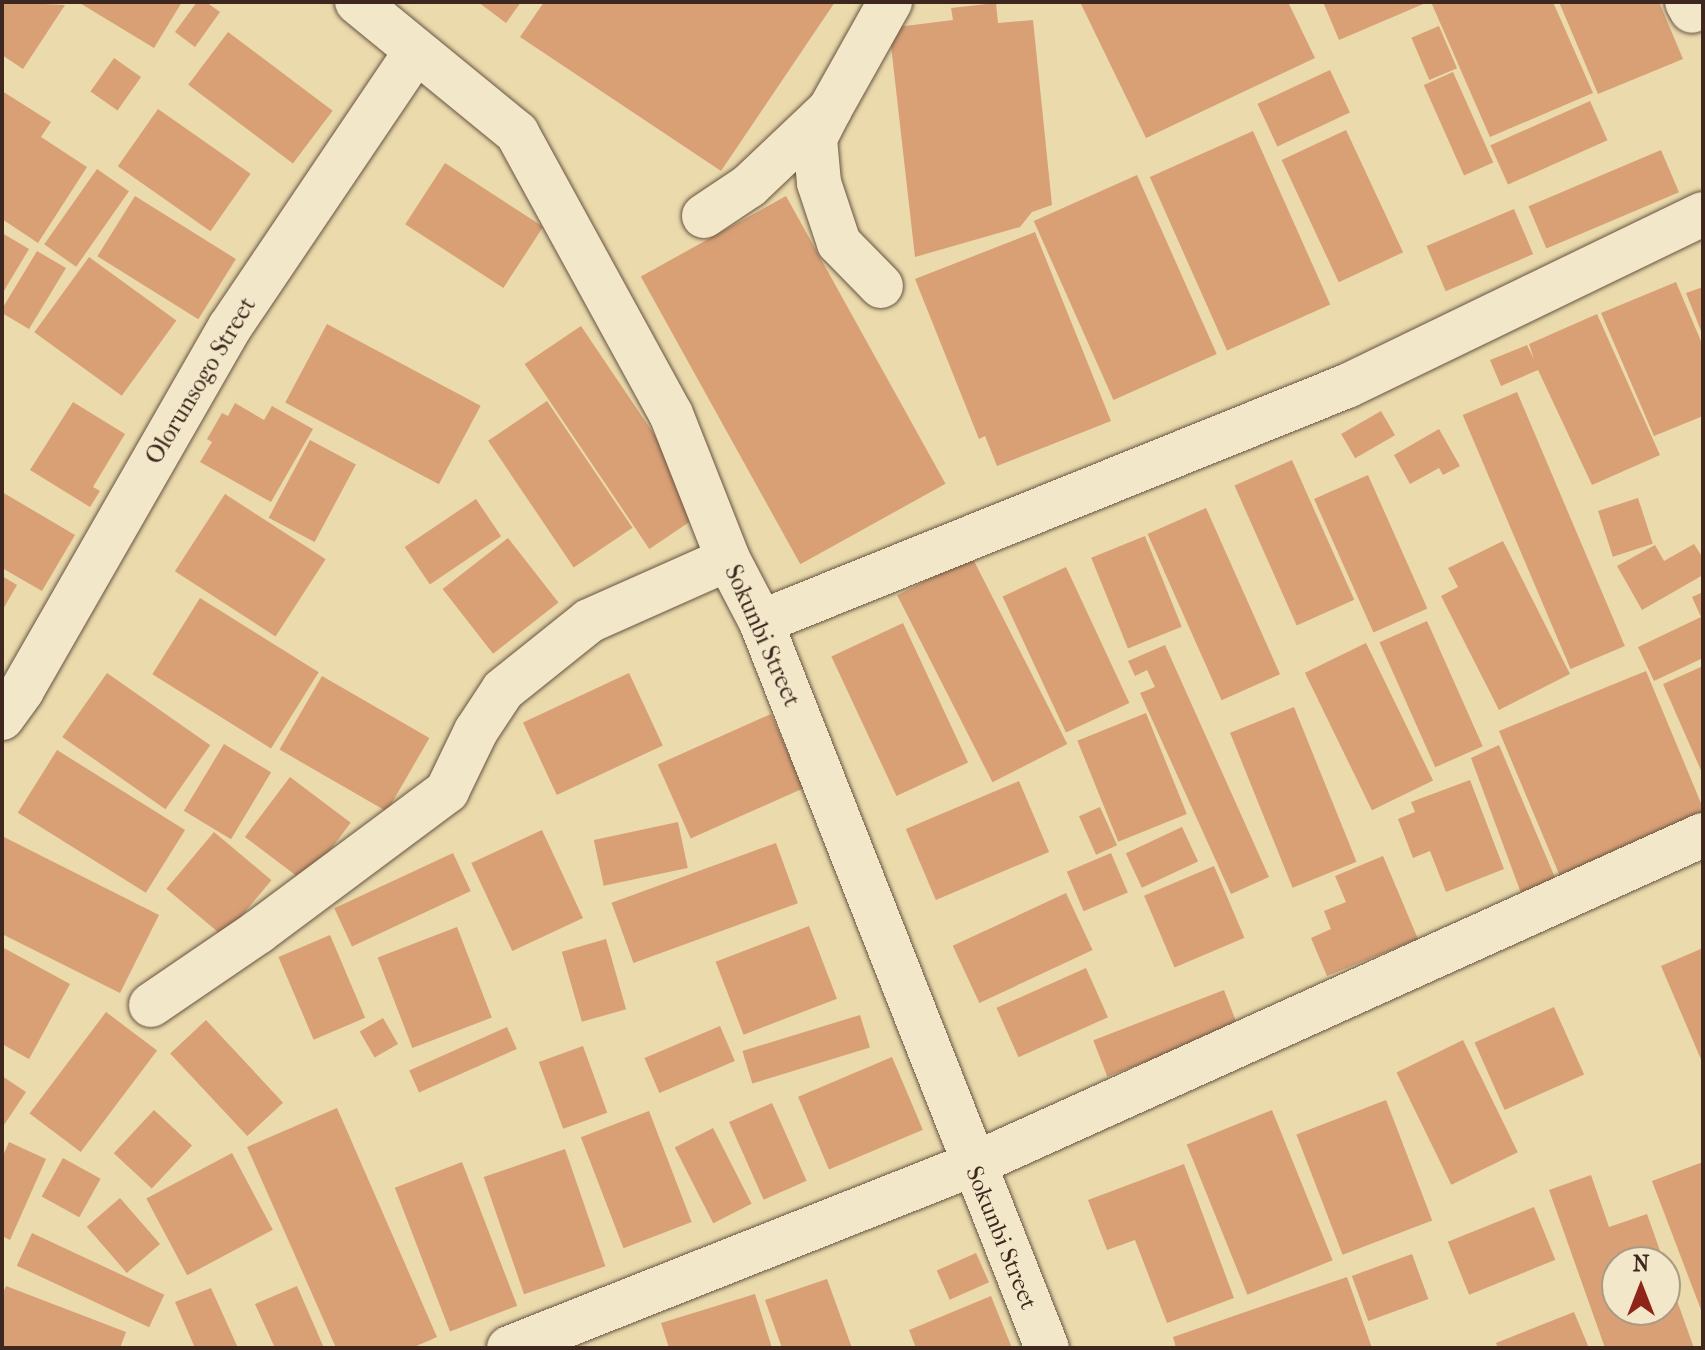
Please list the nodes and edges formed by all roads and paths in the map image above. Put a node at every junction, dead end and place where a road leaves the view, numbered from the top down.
1 (357, 2) edge
2 (890, 2) edge
3 (415, 53) junction
4 (830, 109) junction
5 (1703, 214) edge
6 (704, 216) dead end
7 (881, 286) dead end
8 (728, 559) junction
9 (761, 622) junction
10 (2, 718) edge
11 (1703, 835) edge
12 (151, 1005) dead end
13 (972, 1165) junction
14 (509, 1348) edge
15 (1047, 1348) edge

1 - 3 street, Sokunbi Street
2 - 4 street
3 - 8 street, Sokunbi Street
3 - 10 street, Olorunsogo Street
4 - 6 street
4 - 7 street
5 - 9 street
8 - 9 street, Sokunbi Street
8 - 12 street
9 - 13 street, Sokunbi Street
11 - 13 street
13 - 14 street
13 - 15 street, Sokunbi Street

